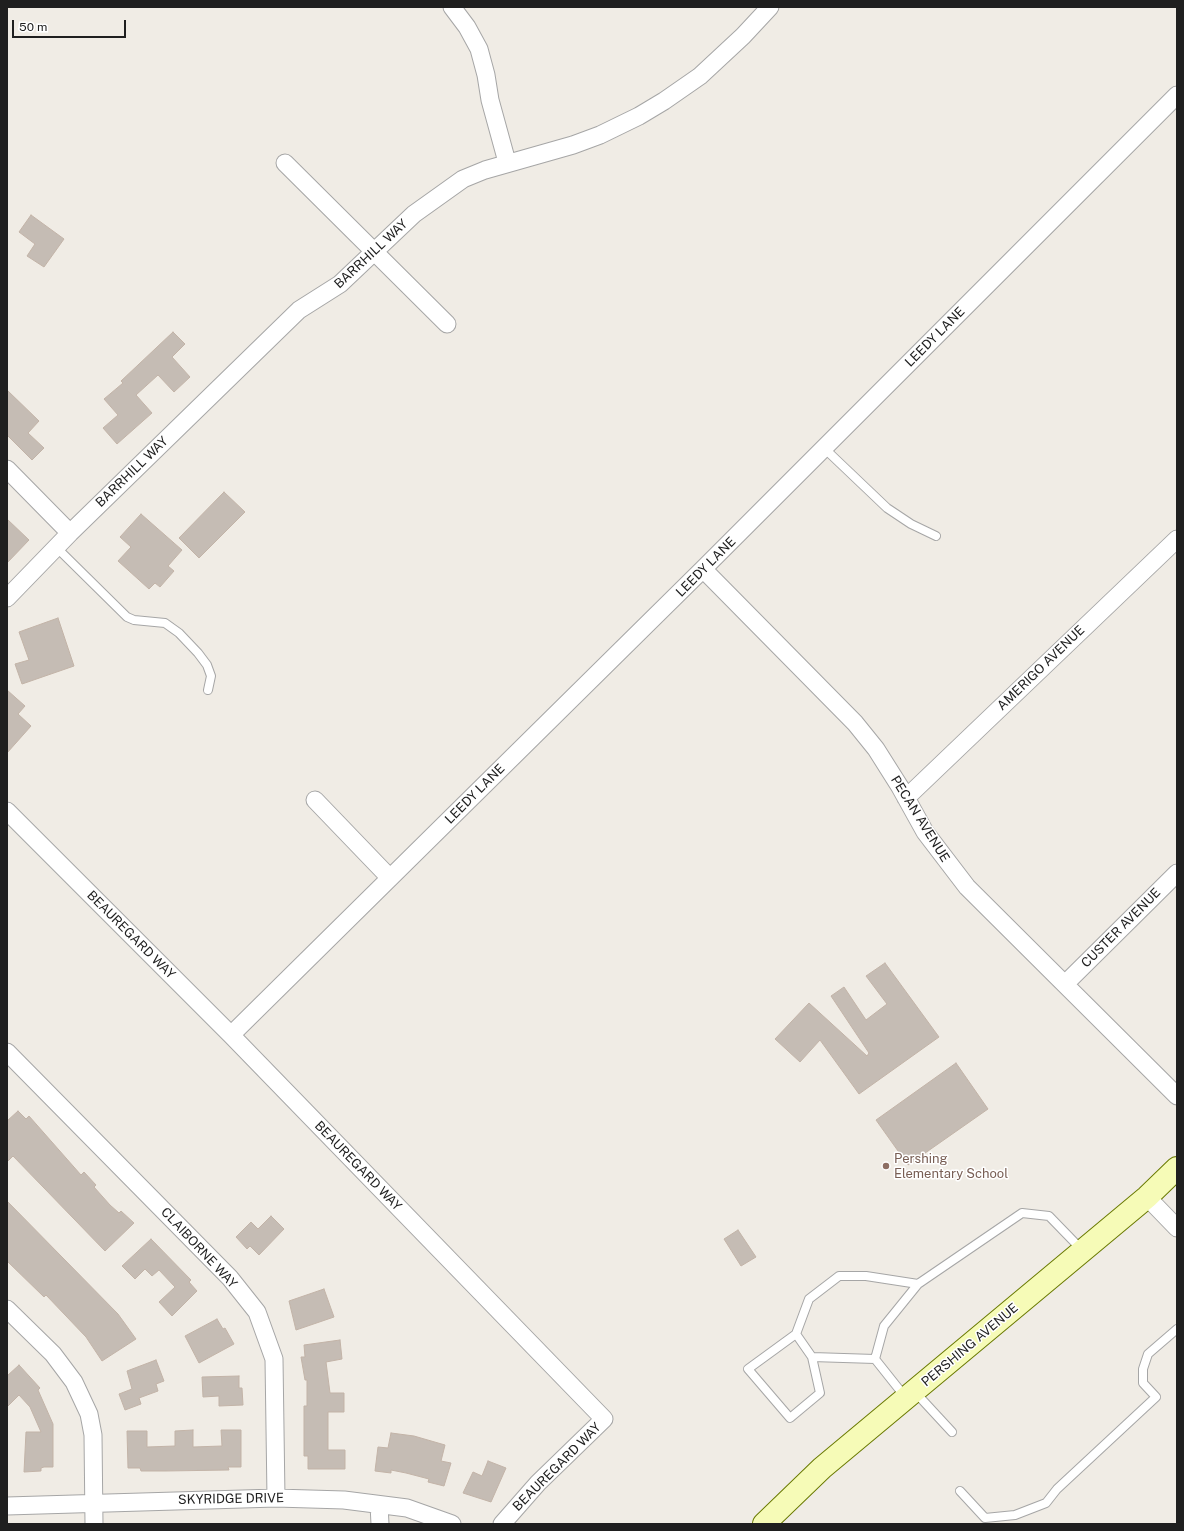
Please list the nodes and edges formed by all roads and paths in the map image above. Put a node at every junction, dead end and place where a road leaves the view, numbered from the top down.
1 (452, 7) edge
2 (770, 7) edge
3 (1177, 95) edge
4 (508, 162) junction
5 (285, 164) dead end
6 (374, 252) junction
7 (447, 324) dead end
8 (824, 448) junction
9 (7, 469) edge
10 (70, 533) junction
11 (936, 536) dead end
12 (1177, 539) edge
13 (56, 547) junction
14 (704, 570) junction
15 (7, 598) edge
16 (208, 690) dead end
17 (906, 798) junction
18 (315, 800) dead end
19 (7, 811) edge
20 (1177, 873) edge
21 (390, 878) junction
22 (1065, 984) junction
23 (231, 1034) junction
24 (7, 1052) edge
25 (1177, 1096) edge
26 (1177, 1168) edge
27 (1147, 1197) junction
28 (1177, 1228) edge
29 (1083, 1251) junction
30 (918, 1284) junction
31 (7, 1309) edge
32 (1177, 1330) edge
33 (796, 1334) junction
34 (812, 1357) junction
35 (875, 1359) junction
36 (910, 1395) junction
37 (952, 1432) dead end
38 (960, 1491) dead end
39 (276, 1498) junction
40 (94, 1502) junction
41 (378, 1505) junction
42 (7, 1506) edge
43 (94, 1524) edge
44 (380, 1524) edge
45 (452, 1524) edge
46 (502, 1524) edge
47 (764, 1524) edge

1 - 4 street
2 - 4 street, BARRHILL WAY
3 - 8 street, LEEDY LANE
4 - 6 street, BARRHILL WAY
5 - 6 street
6 - 7 street
6 - 10 street, BARRHILL WAY
8 - 11 lane
8 - 14 street, LEEDY LANE
9 - 10 street
10 - 13 street, BARRHILL WAY
12 - 17 street, AMERIGO AVENUE
13 - 15 street, BARRHILL WAY
13 - 16 lane
14 - 17 street, PECAN AVENUE
14 - 21 street, LEEDY LANE
17 - 22 street, PECAN AVENUE
18 - 21 street
19 - 23 street, BEAUREGARD WAY
20 - 22 street, CUSTER AVENUE
21 - 23 street, LEEDY LANE
22 - 25 street, PECAN AVENUE
23 - 46 street, BEAUREGARD WAY
24 - 39 street, CLAIBORNE WAY
26 - 27 street, PERSHING AVENUE
27 - 28 street
27 - 29 street, PERSHING AVENUE
29 - 30 lane
29 - 36 street, PERSHING AVENUE
30 - 33 lane
30 - 35 lane
31 - 40 street
32 - 38 lane
33 - 34 lane
33 - 34 lane
34 - 35 lane
35 - 36 lane
36 - 37 lane
36 - 47 street, PERSHING AVENUE
39 - 40 street, SKYRIDGE DRIVE
39 - 41 street, SKYRIDGE DRIVE
40 - 42 street, SKYRIDGE DRIVE
40 - 43 street
41 - 44 street
41 - 45 street, SKYRIDGE DRIVE

